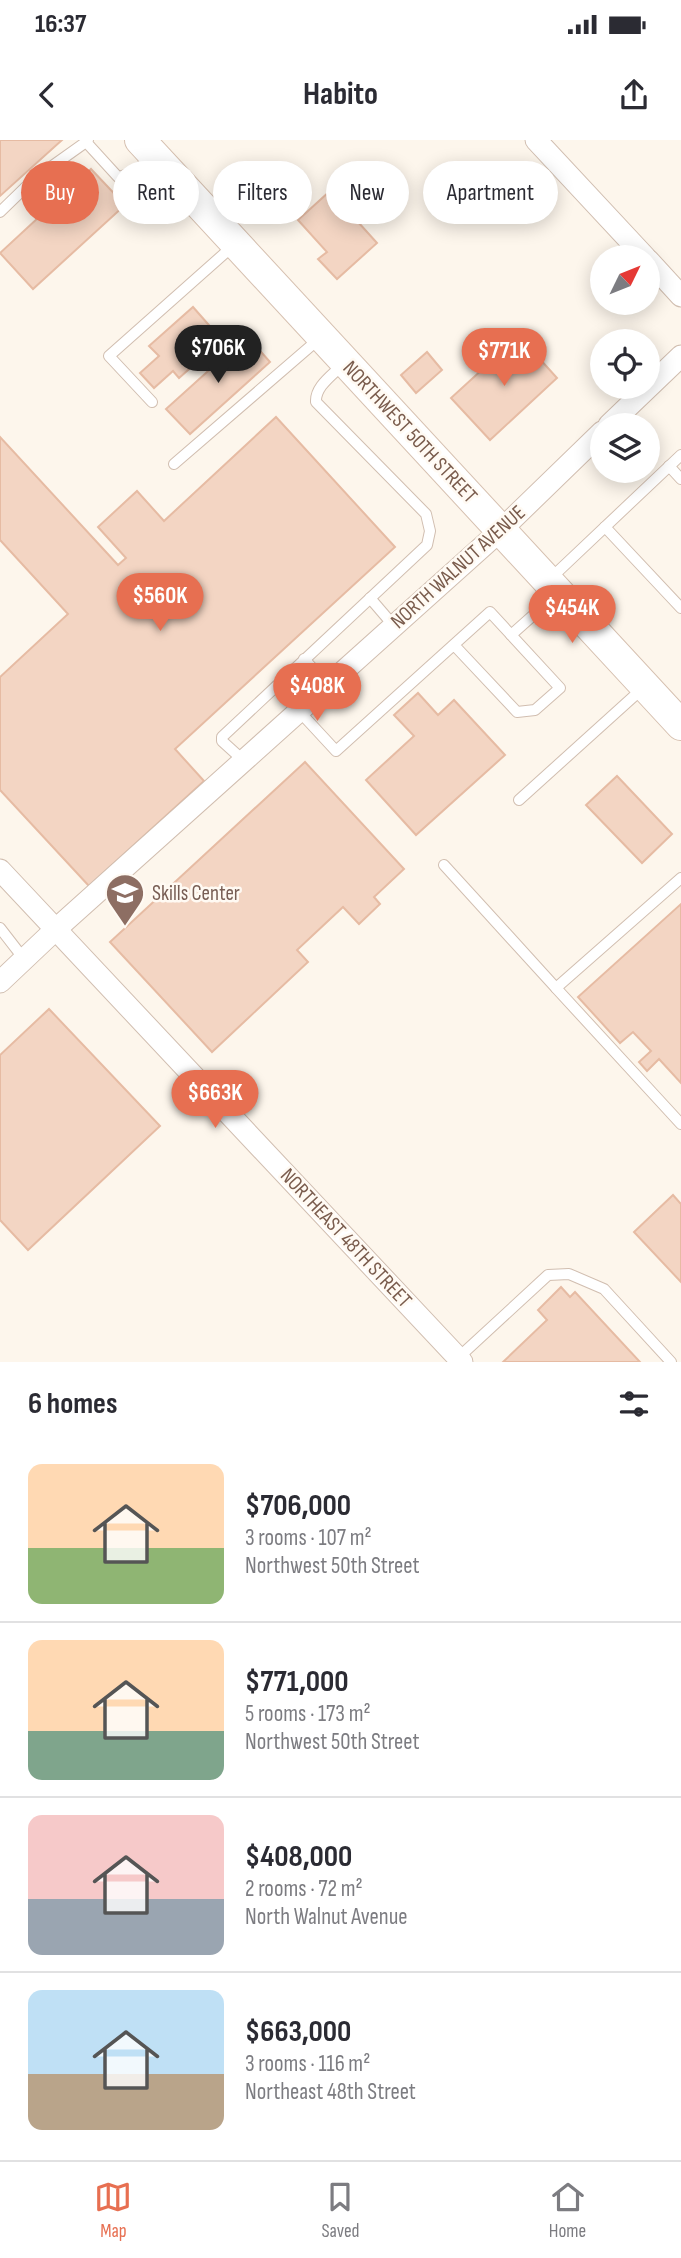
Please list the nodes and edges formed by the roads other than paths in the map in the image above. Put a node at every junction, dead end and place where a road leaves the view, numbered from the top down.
1 (536, 140) edge
2 (87, 141) edge
3 (147, 148) edge
4 (0, 212) edge
5 (236, 244) junction
6 (633, 245) edge
7 (660, 274) edge
8 (681, 296) edge
9 (322, 336) junction
10 (681, 356) edge
11 (345, 362) junction
12 (152, 402) dead end
13 (622, 413) edge
14 (590, 444) edge
15 (681, 455) edge
16 (174, 464) dead end
17 (669, 466) junction
18 (681, 479) edge
19 (605, 527) junction
20 (501, 530) junction
21 (553, 587) junction
22 (370, 598) junction
23 (681, 608) edge
24 (394, 626) junction
25 (511, 635) junction
26 (454, 645) junction
27 (304, 659) junction
28 (327, 685) junction
29 (645, 686) junction
30 (299, 711) junction
31 (681, 724) edge
32 (244, 761) junction
33 (519, 800) dead end
34 (444, 865) dead end
35 (0, 870) edge
36 (681, 878) edge
37 (0, 928) edge
38 (55, 930) junction
39 (24, 959) junction
40 (0, 982) edge
41 (556, 988) junction
42 (681, 1124) edge
43 (451, 1358) edge
44 (671, 1362) edge

1 - 6 street
2 - 3 lane
2 - 4 lane
3 - 5 main road, NORTHWEST 50TH STREET
5 - 9 main road, NORTHWEST 50TH STREET
5 - 12 lane
7 - 8 street
9 - 11 main road, NORTHWEST 50TH STREET
9 - 16 lane
10 - 13 street
11 - 20 main road, NORTHWEST 50TH STREET
11 - 22 lane
14 - 20 street, NORTH WALNUT AVENUE
15 - 17 lane
17 - 18 lane
17 - 19 lane
19 - 21 lane
19 - 23 lane
20 - 21 main road, NORTHWEST 50TH STREET
20 - 24 street, NORTH WALNUT AVENUE
21 - 25 lane
21 - 29 main road, NORTHWEST 50TH STREET
22 - 24 lane
22 - 27 lane
24 - 28 street, NORTH WALNUT AVENUE
25 - 26 lane
25 - 26 lane
26 - 30 lane
27 - 28 lane
27 - 32 lane
28 - 30 street, NORTH WALNUT AVENUE
29 - 31 main road, NORTHWEST 50TH STREET
29 - 33 lane
30 - 32 street, NORTH WALNUT AVENUE
32 - 38 street, NORTH WALNUT AVENUE
34 - 41 lane
35 - 38 street, NORTHEAST 48TH STREET
36 - 41 lane
37 - 39 lane
38 - 39 street, NORTH WALNUT AVENUE
38 - 43 street, NORTHEAST 48TH STREET
39 - 40 street, NORTH WALNUT AVENUE
41 - 42 lane
43 - 44 lane

